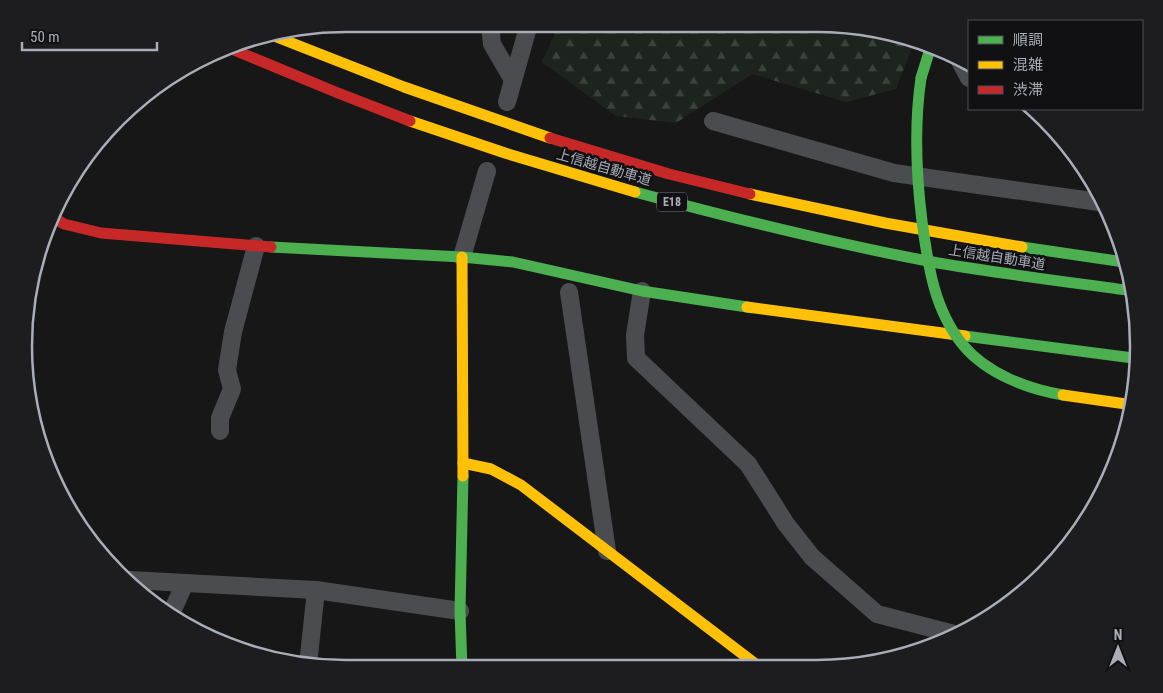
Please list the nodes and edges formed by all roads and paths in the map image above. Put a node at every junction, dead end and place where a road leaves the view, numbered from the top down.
1 (491, 32) edge
2 (527, 32) edge
3 (537, 32) edge
4 (282, 40) edge
5 (238, 52) edge
6 (929, 53) edge
7 (513, 80) junction
8 (507, 102) dead end
9 (712, 121) dead end
10 (487, 171) dead end
11 (1094, 201) edge
12 (59, 221) edge
13 (256, 246) junction
14 (462, 256) junction
15 (1119, 261) edge
16 (1125, 290) edge
17 (642, 291) junction
18 (570, 292) dead end
19 (1130, 358) edge
20 (1125, 404) edge
21 (220, 431) dead end
22 (462, 462) junction
23 (607, 551) junction
24 (136, 580) edge
25 (184, 583) junction
26 (316, 590) junction
27 (173, 609) edge
28 (460, 611) junction
29 (947, 632) edge
30 (309, 658) edge
31 (462, 660) edge
32 (751, 660) edge

1 - 7 street
2 - 7 street
3 - 7 street
4 - 15 main road, 上信越自動車道 / E18
5 - 16 main road, 上信越自動車道 / E18
6 - 20 main road, bridge
7 - 8 street
9 - 11 street
10 - 14 street
12 - 13 main road
13 - 14 main road
13 - 21 street
14 - 17 main road
14 - 22 main road
17 - 19 main road
17 - 29 street
18 - 23 street
22 - 23 main road
22 - 28 main road
23 - 32 main road
24 - 25 street
25 - 26 street
25 - 27 street
26 - 28 street
26 - 30 street
28 - 31 main road

